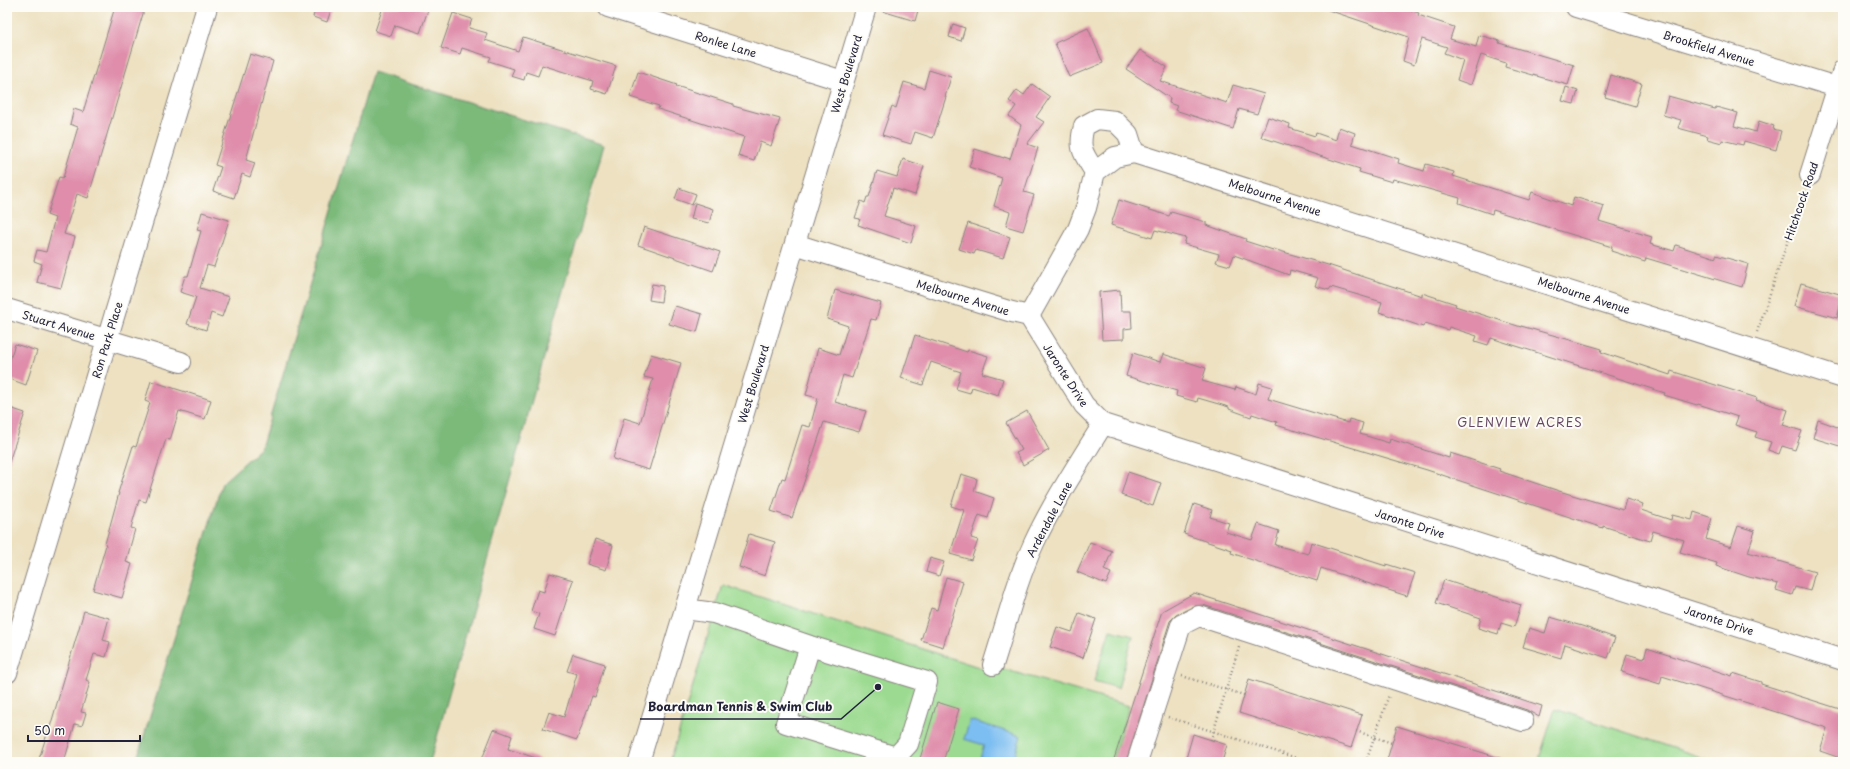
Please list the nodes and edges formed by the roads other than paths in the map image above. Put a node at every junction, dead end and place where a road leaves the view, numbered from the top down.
1 (208, 7) edge
2 (608, 7) edge
3 (866, 7) edge
4 (1576, 7) edge
5 (843, 81) junction
6 (1841, 82) edge
7 (1134, 153) junction
8 (1095, 172) junction
9 (1810, 175) road end
10 (795, 244) junction
11 (7, 309) edge
12 (1029, 316) junction
13 (107, 340) junction
14 (181, 362) dead end
15 (1843, 378) edge
16 (1103, 424) junction
17 (685, 609) junction
18 (810, 646) junction
19 (1843, 660) edge
20 (993, 665) dead end
21 (7, 673) edge
22 (1523, 721) dead end
23 (639, 762) edge
24 (1137, 762) edge

1 - 13 street, Ron Park Place
2 - 5 street, Ronlee Lane
3 - 5 street, West Boulevard
4 - 6 street, Brookfield Avenue
5 - 10 street, West Boulevard
6 - 9 street, Hitchcock Road
7 - 8 street
7 - 8 street
7 - 15 street, Melbourne Avenue
8 - 12 street
10 - 12 street, Melbourne Avenue
10 - 17 street, West Boulevard
11 - 13 street, Stuart Avenue
12 - 16 street, Jaronte Drive
13 - 14 street, Stuart Avenue
13 - 21 street, Ron Park Place
16 - 19 street, Jaronte Drive
16 - 20 street, Ardendale Lane
17 - 18 street
17 - 23 street, West Boulevard
18 - 18 street
22 - 24 street

